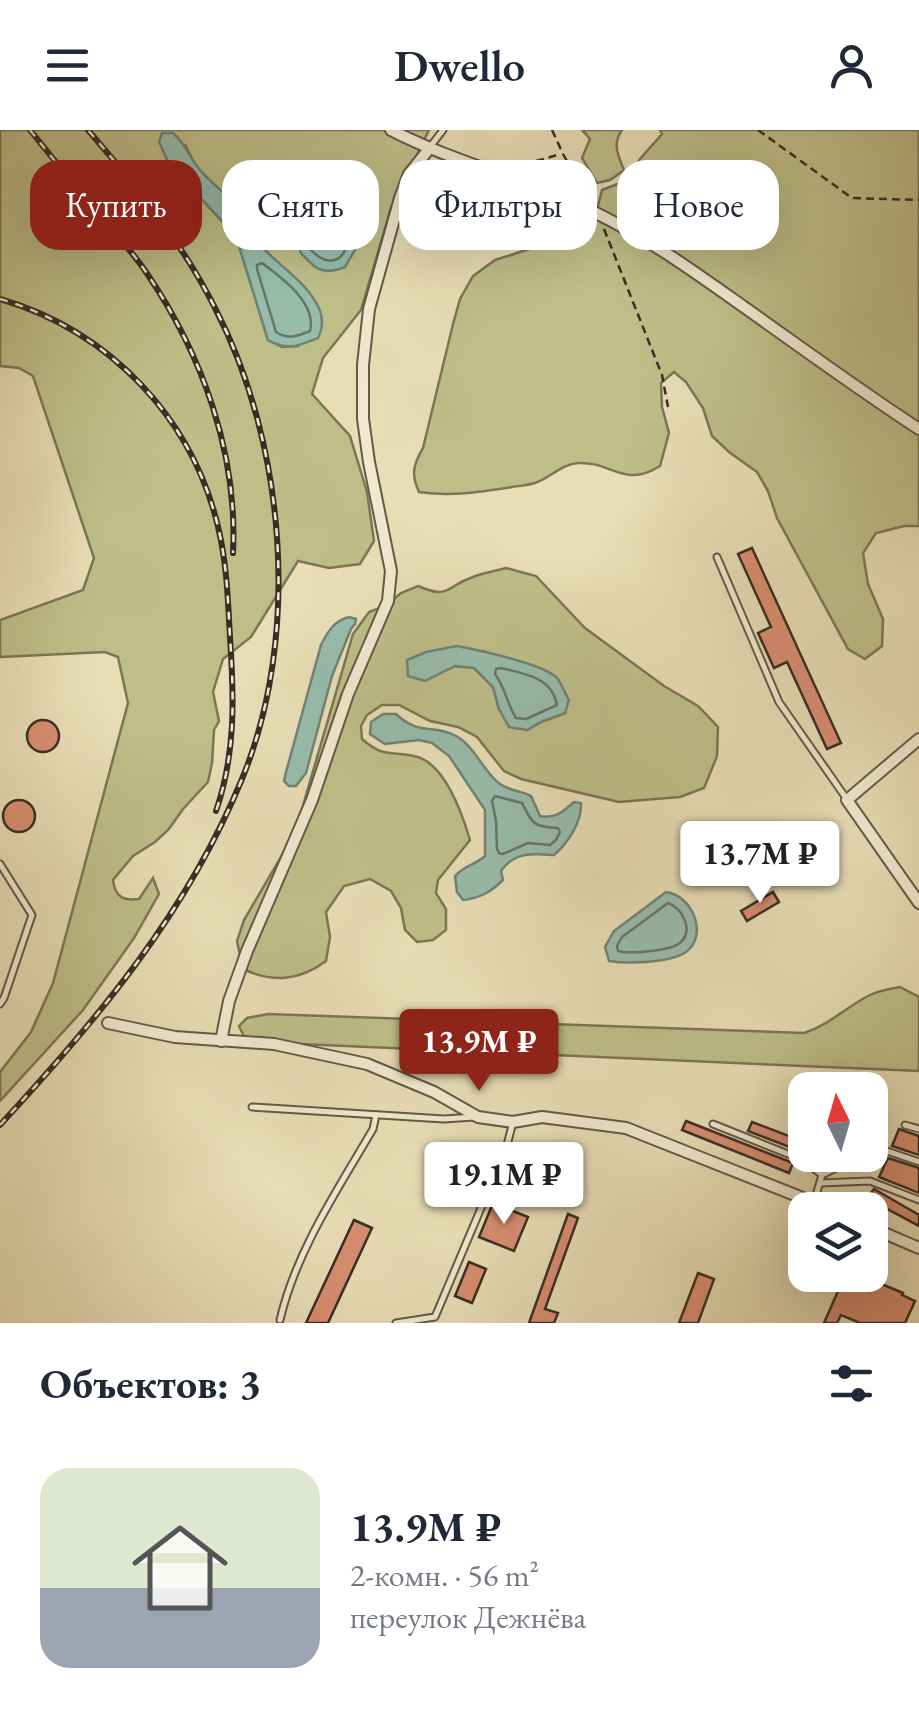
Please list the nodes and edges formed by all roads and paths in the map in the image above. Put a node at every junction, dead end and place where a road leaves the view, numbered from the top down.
1 (392, 130) edge
2 (443, 130) edge
3 (552, 130) edge
4 (758, 130) edge
5 (428, 149) junction
6 (562, 154) junction
7 (461, 160) edge
8 (540, 160) edge
9 (565, 160) edge
10 (919, 200) edge
11 (597, 213) edge
12 (597, 216) edge
13 (668, 407) dead end
14 (919, 430) edge
15 (717, 557) dead end
16 (919, 739) edge
17 (847, 800) junction
18 (0, 864) edge
19 (919, 903) edge
20 (0, 1004) edge
21 (108, 1023) dead end
22 (221, 1041) junction
23 (252, 1107) dead end
24 (376, 1115) junction
25 (478, 1117) junction
26 (514, 1122) junction
27 (713, 1124) dead end
28 (905, 1125) dead end
29 (919, 1129) edge
30 (888, 1151) edge
31 (919, 1162) edge
32 (828, 1172) edge
33 (822, 1175) junction
34 (820, 1183) junction
35 (789, 1192) edge
36 (817, 1192) edge
37 (919, 1200) edge
38 (888, 1234) edge
39 (919, 1248) edge
40 (280, 1320) dead end
41 (396, 1323) edge

1 - 5 street
2 - 5 lane
3 - 6 path
4 - 10 path
5 - 7 street
5 - 22 street
6 - 8 path
6 - 9 path
11 - 14 street
12 - 13 path
15 - 17 lane
16 - 17 street
17 - 19 street
18 - 20 lane
21 - 22 street
22 - 25 street
23 - 24 lane
24 - 25 lane
24 - 40 lane
25 - 26 street
26 - 35 street
26 - 41 lane
27 - 33 lane
28 - 29 lane
30 - 31 lane
32 - 33 lane
33 - 34 lane
34 - 36 lane
34 - 37 lane
38 - 39 street

